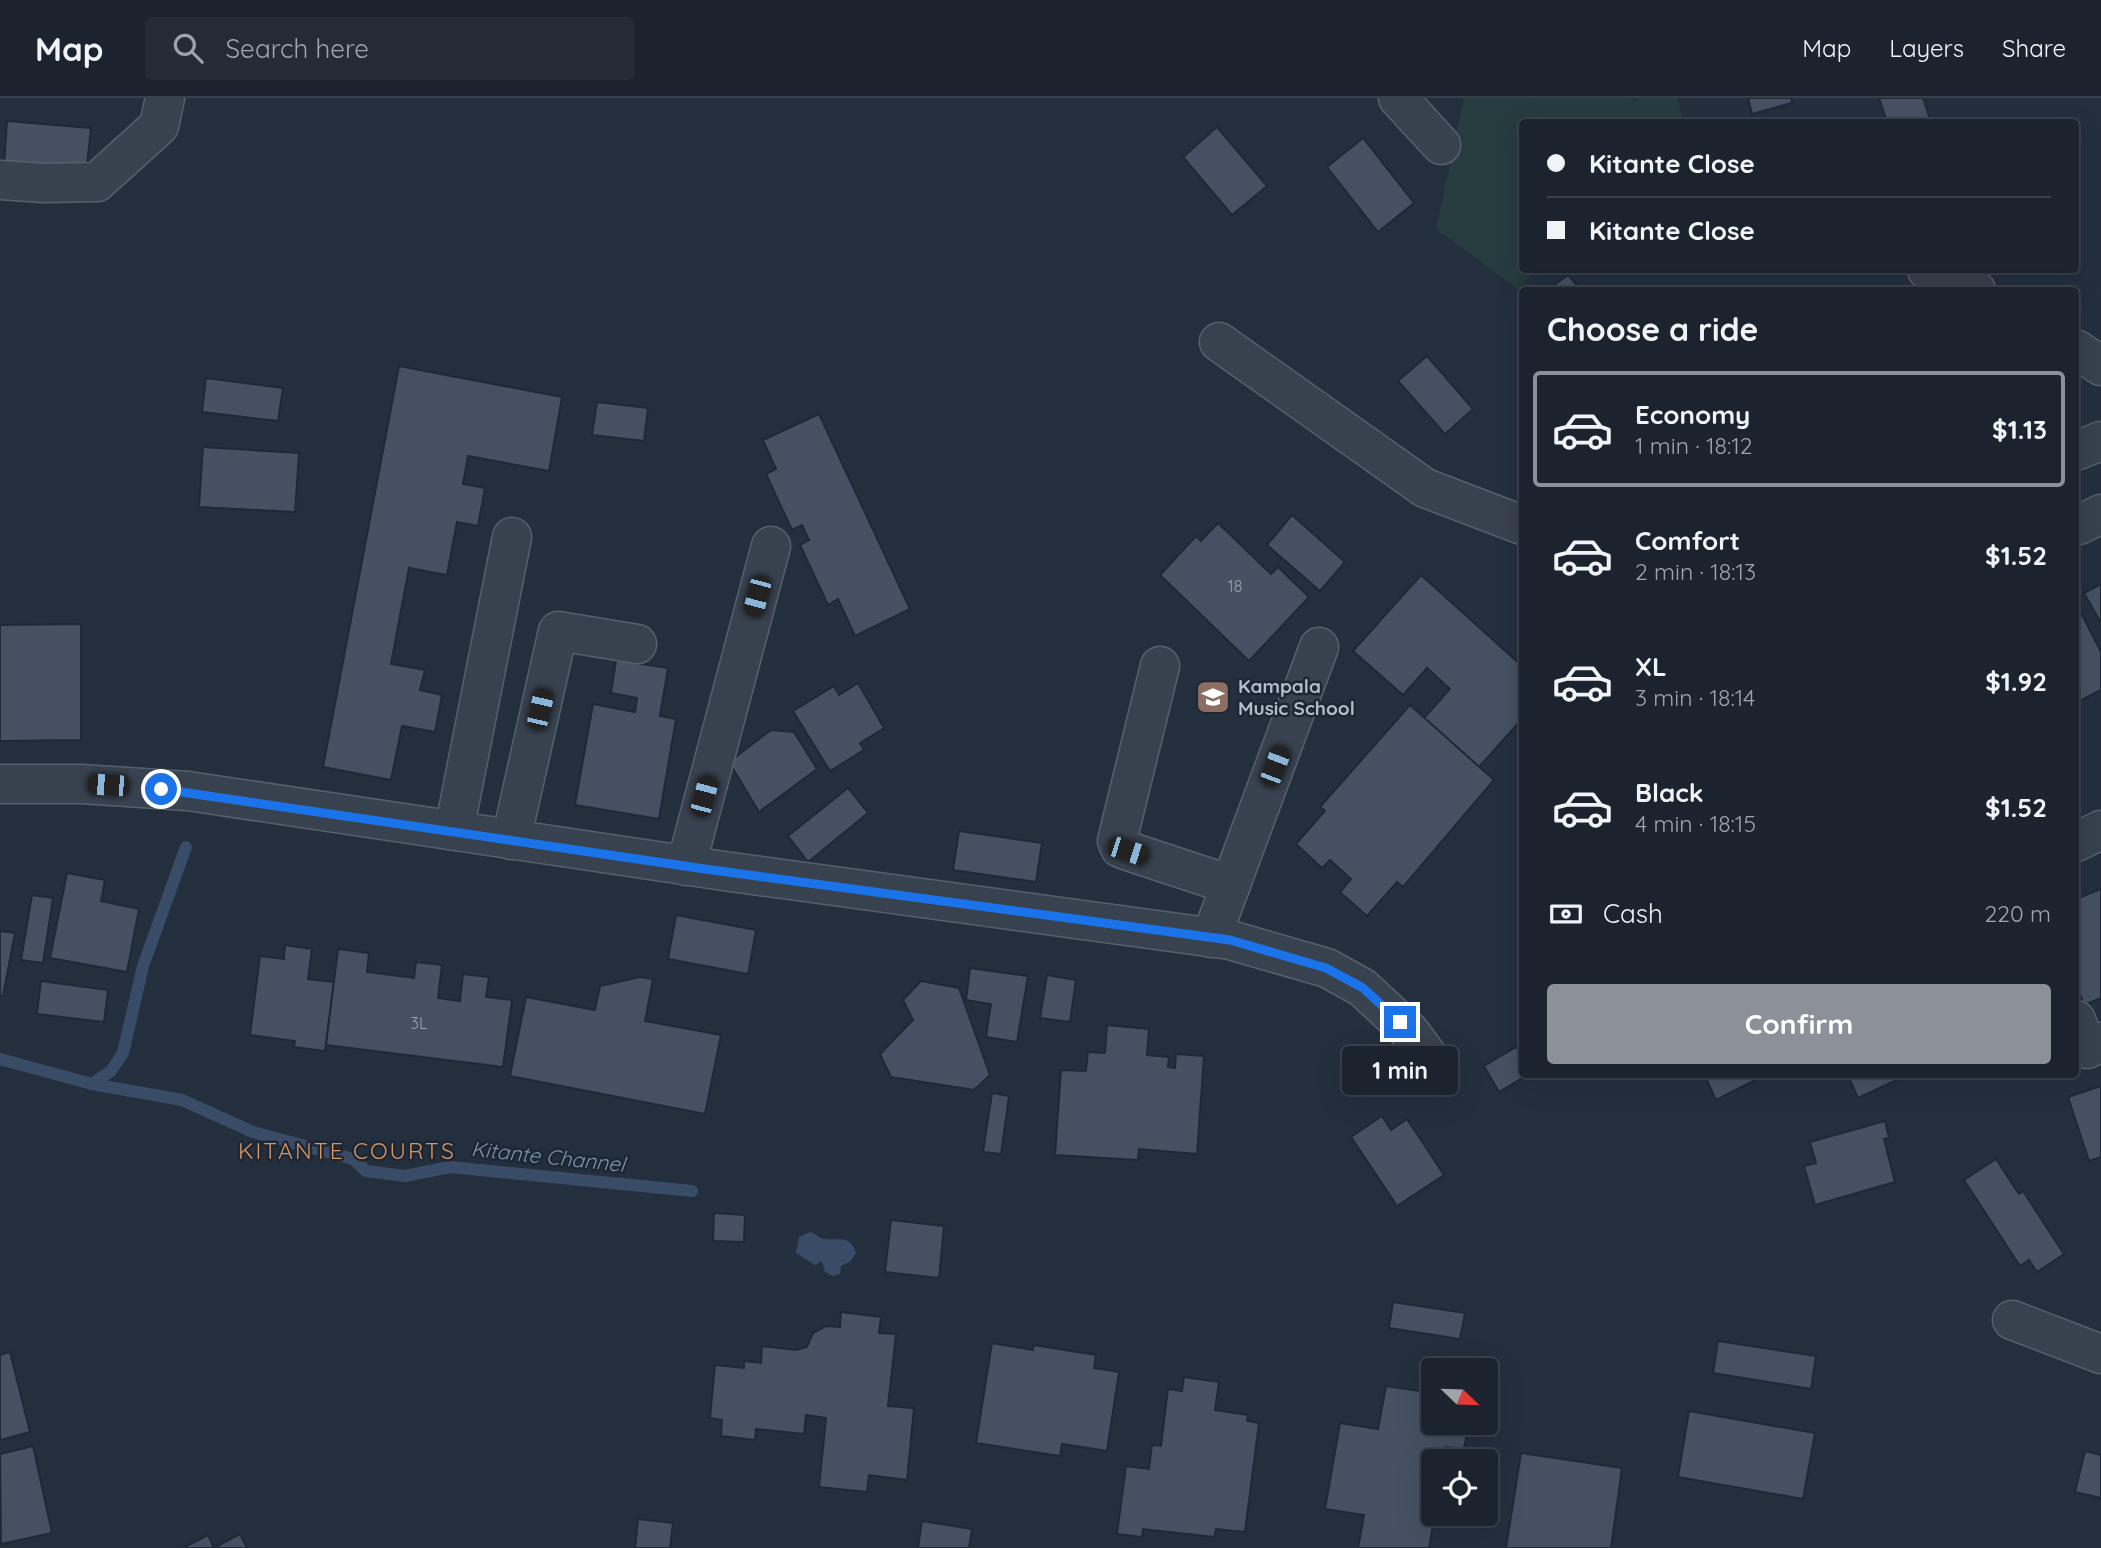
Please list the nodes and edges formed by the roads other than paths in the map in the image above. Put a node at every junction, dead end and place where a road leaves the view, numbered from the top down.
1 (165, 98) edge
2 (1398, 98) edge
3 (1441, 145) dead end
4 (0, 180) edge
5 (1934, 273) edge
6 (1969, 287) edge
7 (1219, 342) dead end
8 (2079, 351) edge
9 (2101, 366) edge
10 (2101, 441) edge
11 (2079, 450) edge
12 (1519, 524) edge
13 (512, 537) dead end
14 (771, 546) dead end
15 (637, 644) dead end
16 (1319, 647) dead end
17 (1160, 666) dead end
18 (0, 784) edge
19 (2101, 830) edge
20 (454, 831) junction
21 (511, 839) junction
22 (2079, 841) edge
23 (686, 866) junction
24 (1231, 885) junction
25 (1211, 938) junction
26 (2079, 1028) edge
27 (2101, 1042) edge
28 (1435, 1066) dead end
29 (2012, 1320) dead end
30 (2101, 1354) edge

1 - 4 street
2 - 3 street
5 - 6 street
7 - 12 street
8 - 9 street
10 - 11 street
13 - 20 street
14 - 23 street
15 - 21 street
16 - 24 street
17 - 24 street
18 - 20 street
19 - 22 street
20 - 21 street
21 - 23 street
23 - 25 street
24 - 25 street
25 - 28 street
26 - 27 street
29 - 30 street

